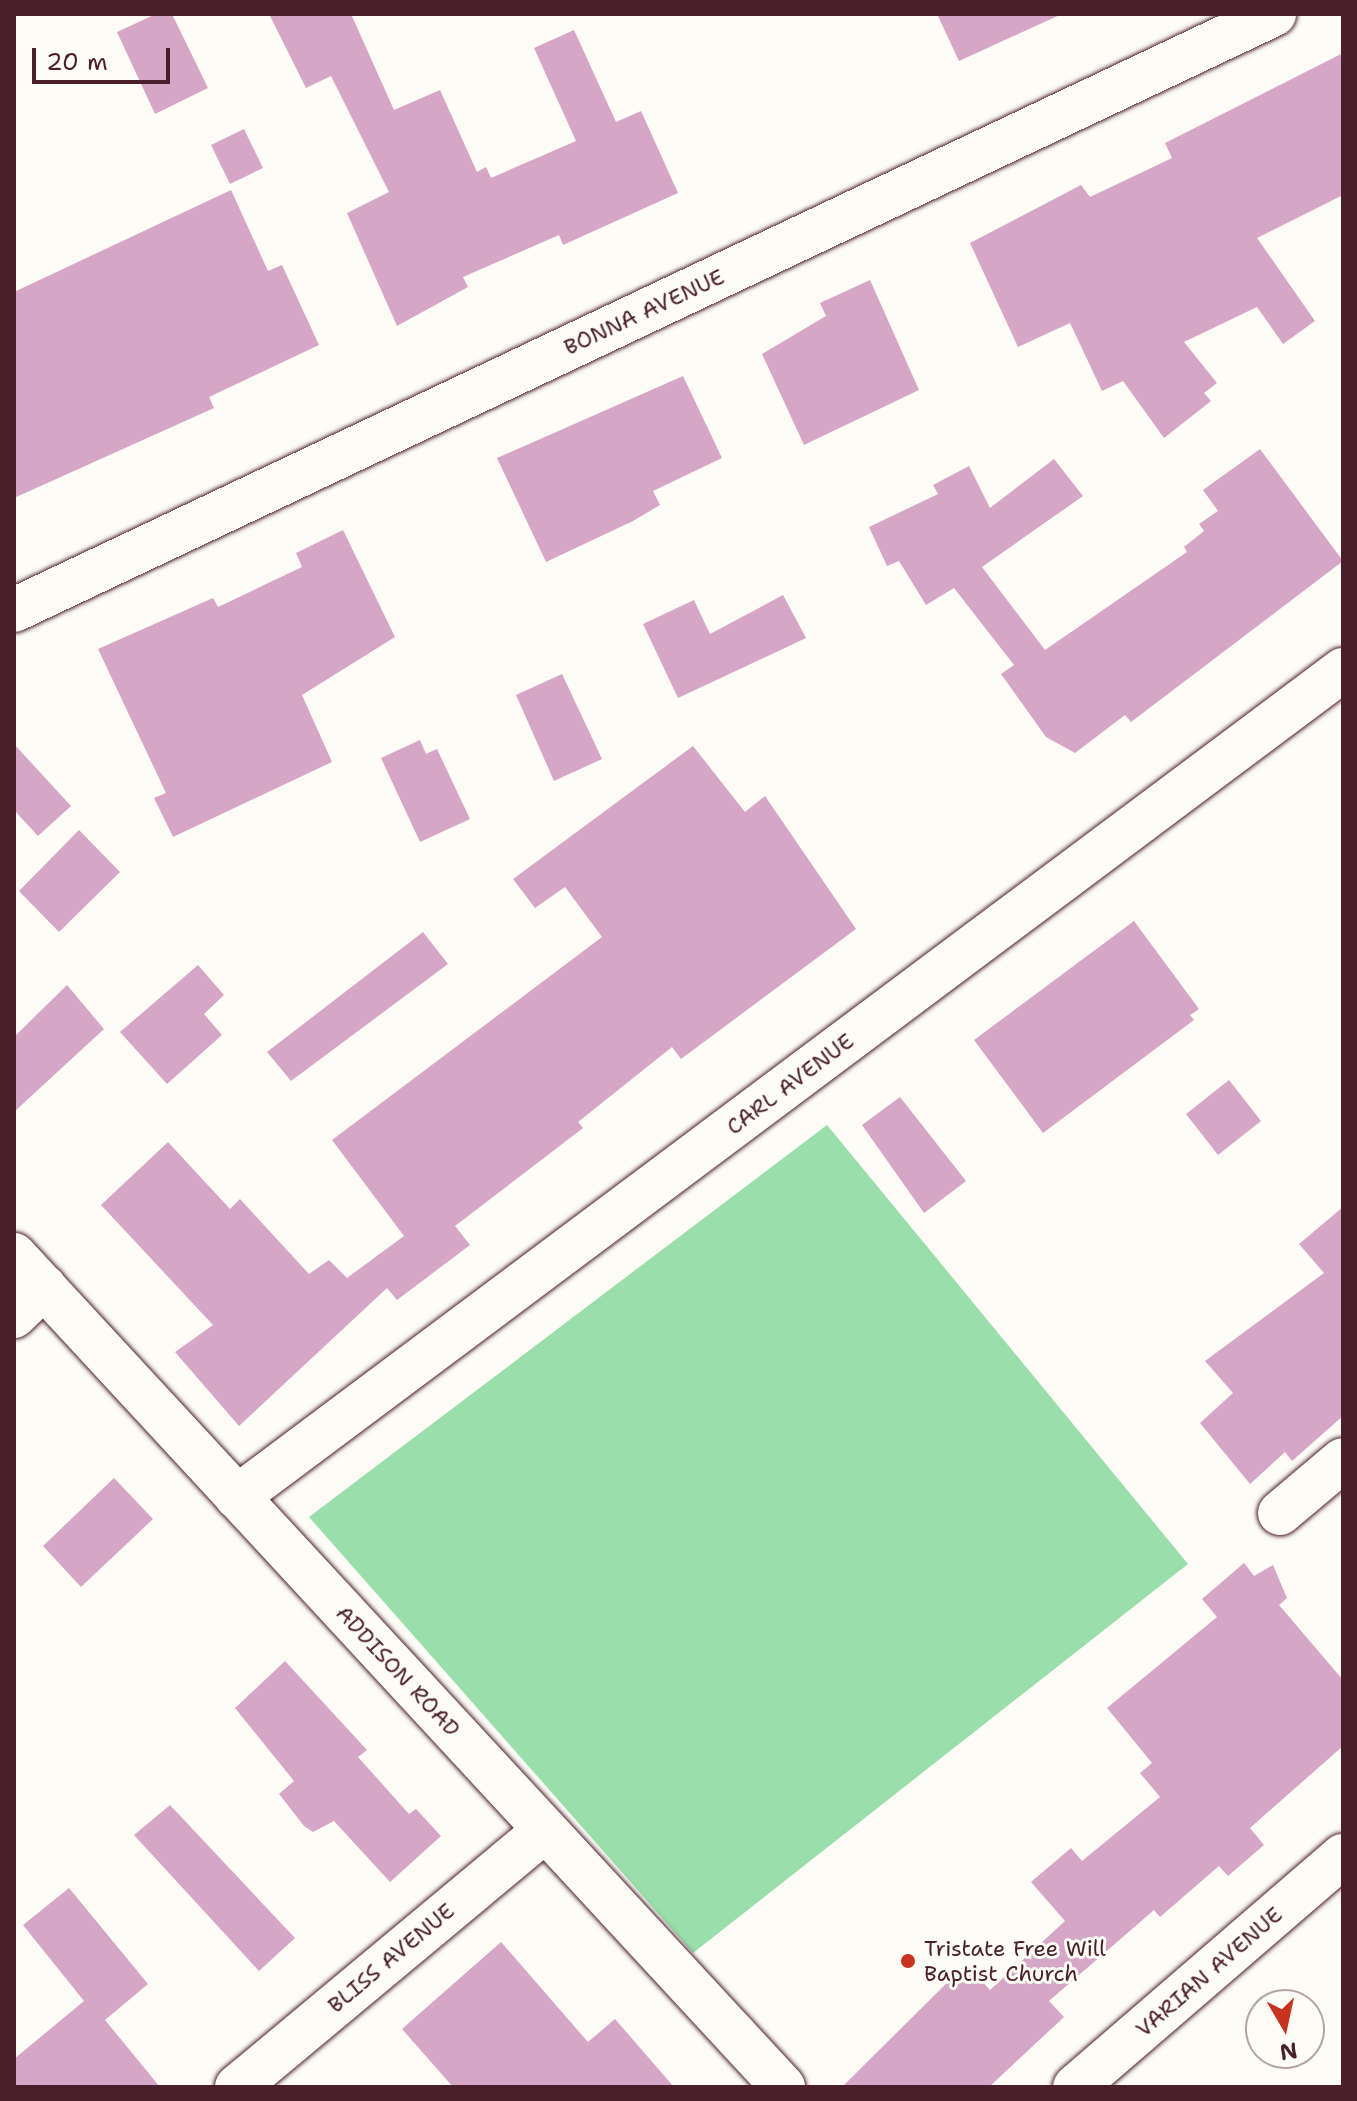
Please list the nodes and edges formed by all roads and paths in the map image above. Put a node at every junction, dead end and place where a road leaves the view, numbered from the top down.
1 (1274, 14) edge
2 (14, 610) edge
3 (1342, 674) edge
4 (14, 1255) edge
5 (29, 1301) edge
6 (1343, 1460) edge
7 (237, 1497) junction
8 (1280, 1513) dead end
9 (545, 1830) junction
10 (1343, 1856) edge
11 (237, 2087) edge
12 (783, 2087) edge
13 (1075, 2087) edge

1 - 2 street, BONNA AVENUE
3 - 7 street, CARL AVENUE
4 - 5 street, ADDISON ROAD
5 - 7 street, ADDISON ROAD
6 - 8 street
7 - 9 street, ADDISON ROAD
9 - 11 street, BLISS AVENUE
9 - 12 street, ADDISON ROAD
10 - 13 street, VARIAN AVENUE

